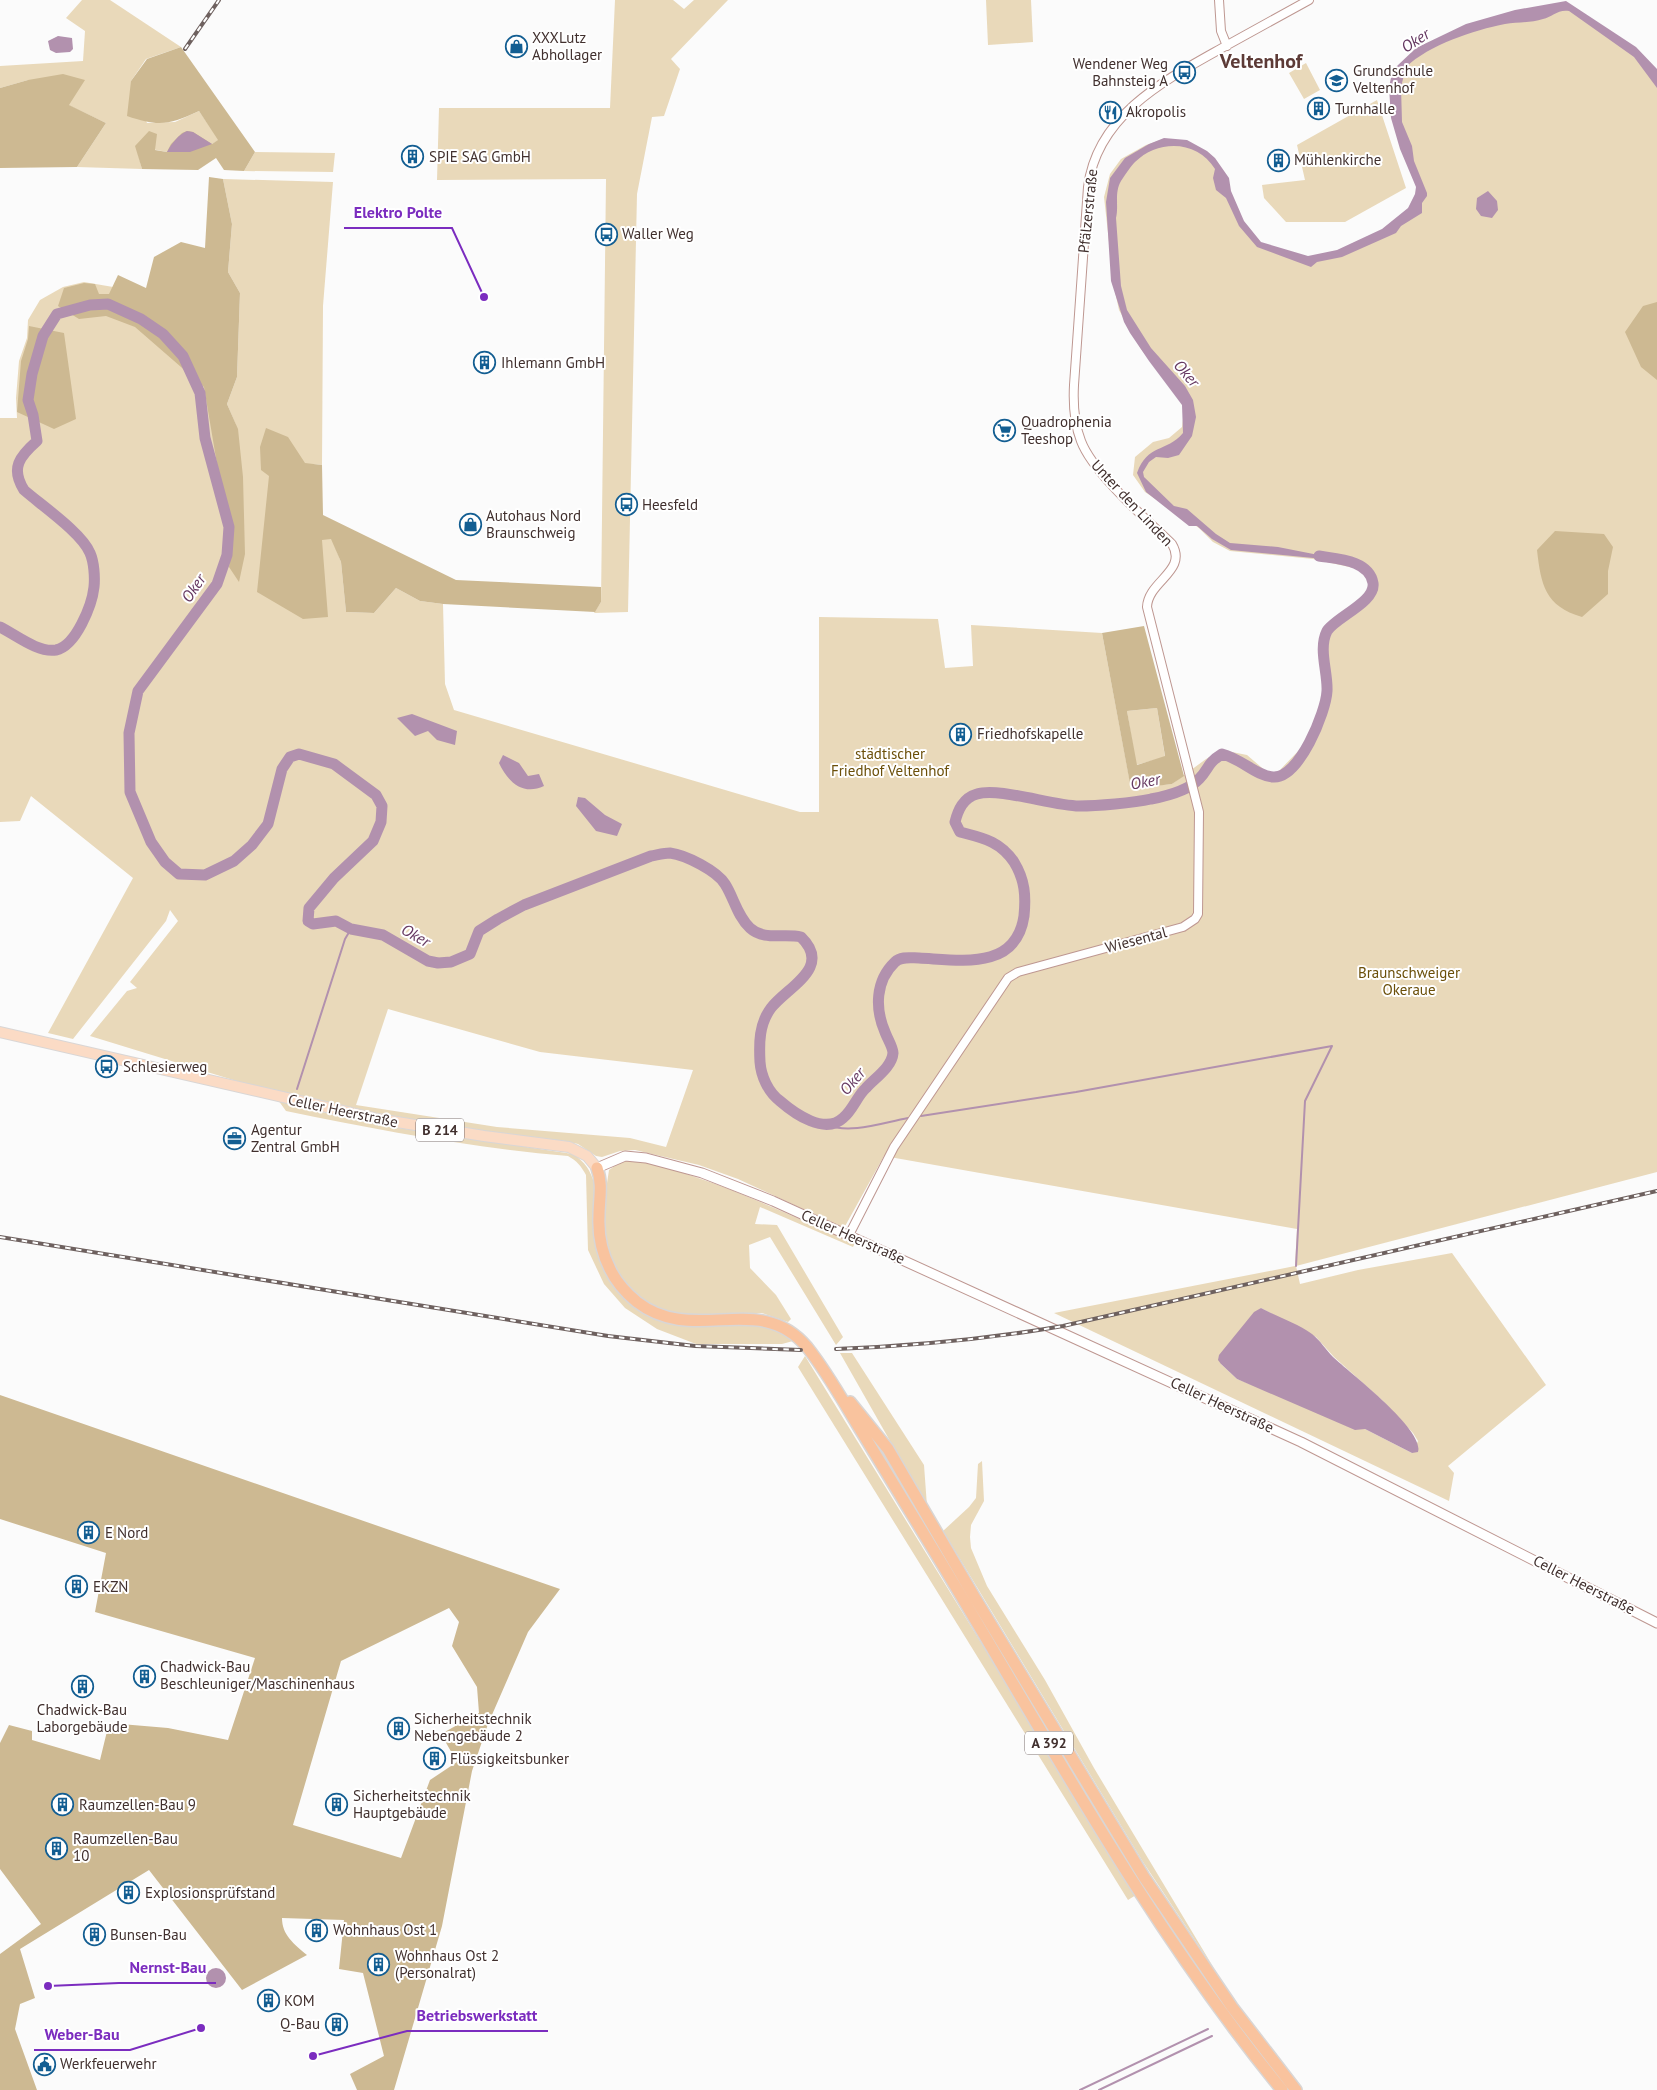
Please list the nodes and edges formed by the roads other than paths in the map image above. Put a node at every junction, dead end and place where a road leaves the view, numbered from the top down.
1 (1219, 0) edge
2 (1308, 0) edge
3 (1226, 46) junction
4 (1074, 384) joint
5 (1175, 565) joint
6 (0, 1032) edge
7 (597, 1168) junction
8 (850, 1235) junction
9 (832, 1384) junction
10 (1657, 1623) edge
11 (1282, 2090) edge
12 (1296, 2090) edge

1 - 3 street
2 - 3 street, Pfälzerstraße
3 - 4 street, Pfälzerstraße
4 - 5 street, Unter den Linden
5 - 8 street, Wiesental
6 - 7 main road, Celler Heerstraße / B 214
7 - 8 main road, Celler Heerstraße
7 - 9 highway
8 - 10 main road, Celler Heerstraße
9 - 11 highway, A 392
9 - 12 highway, A 392

